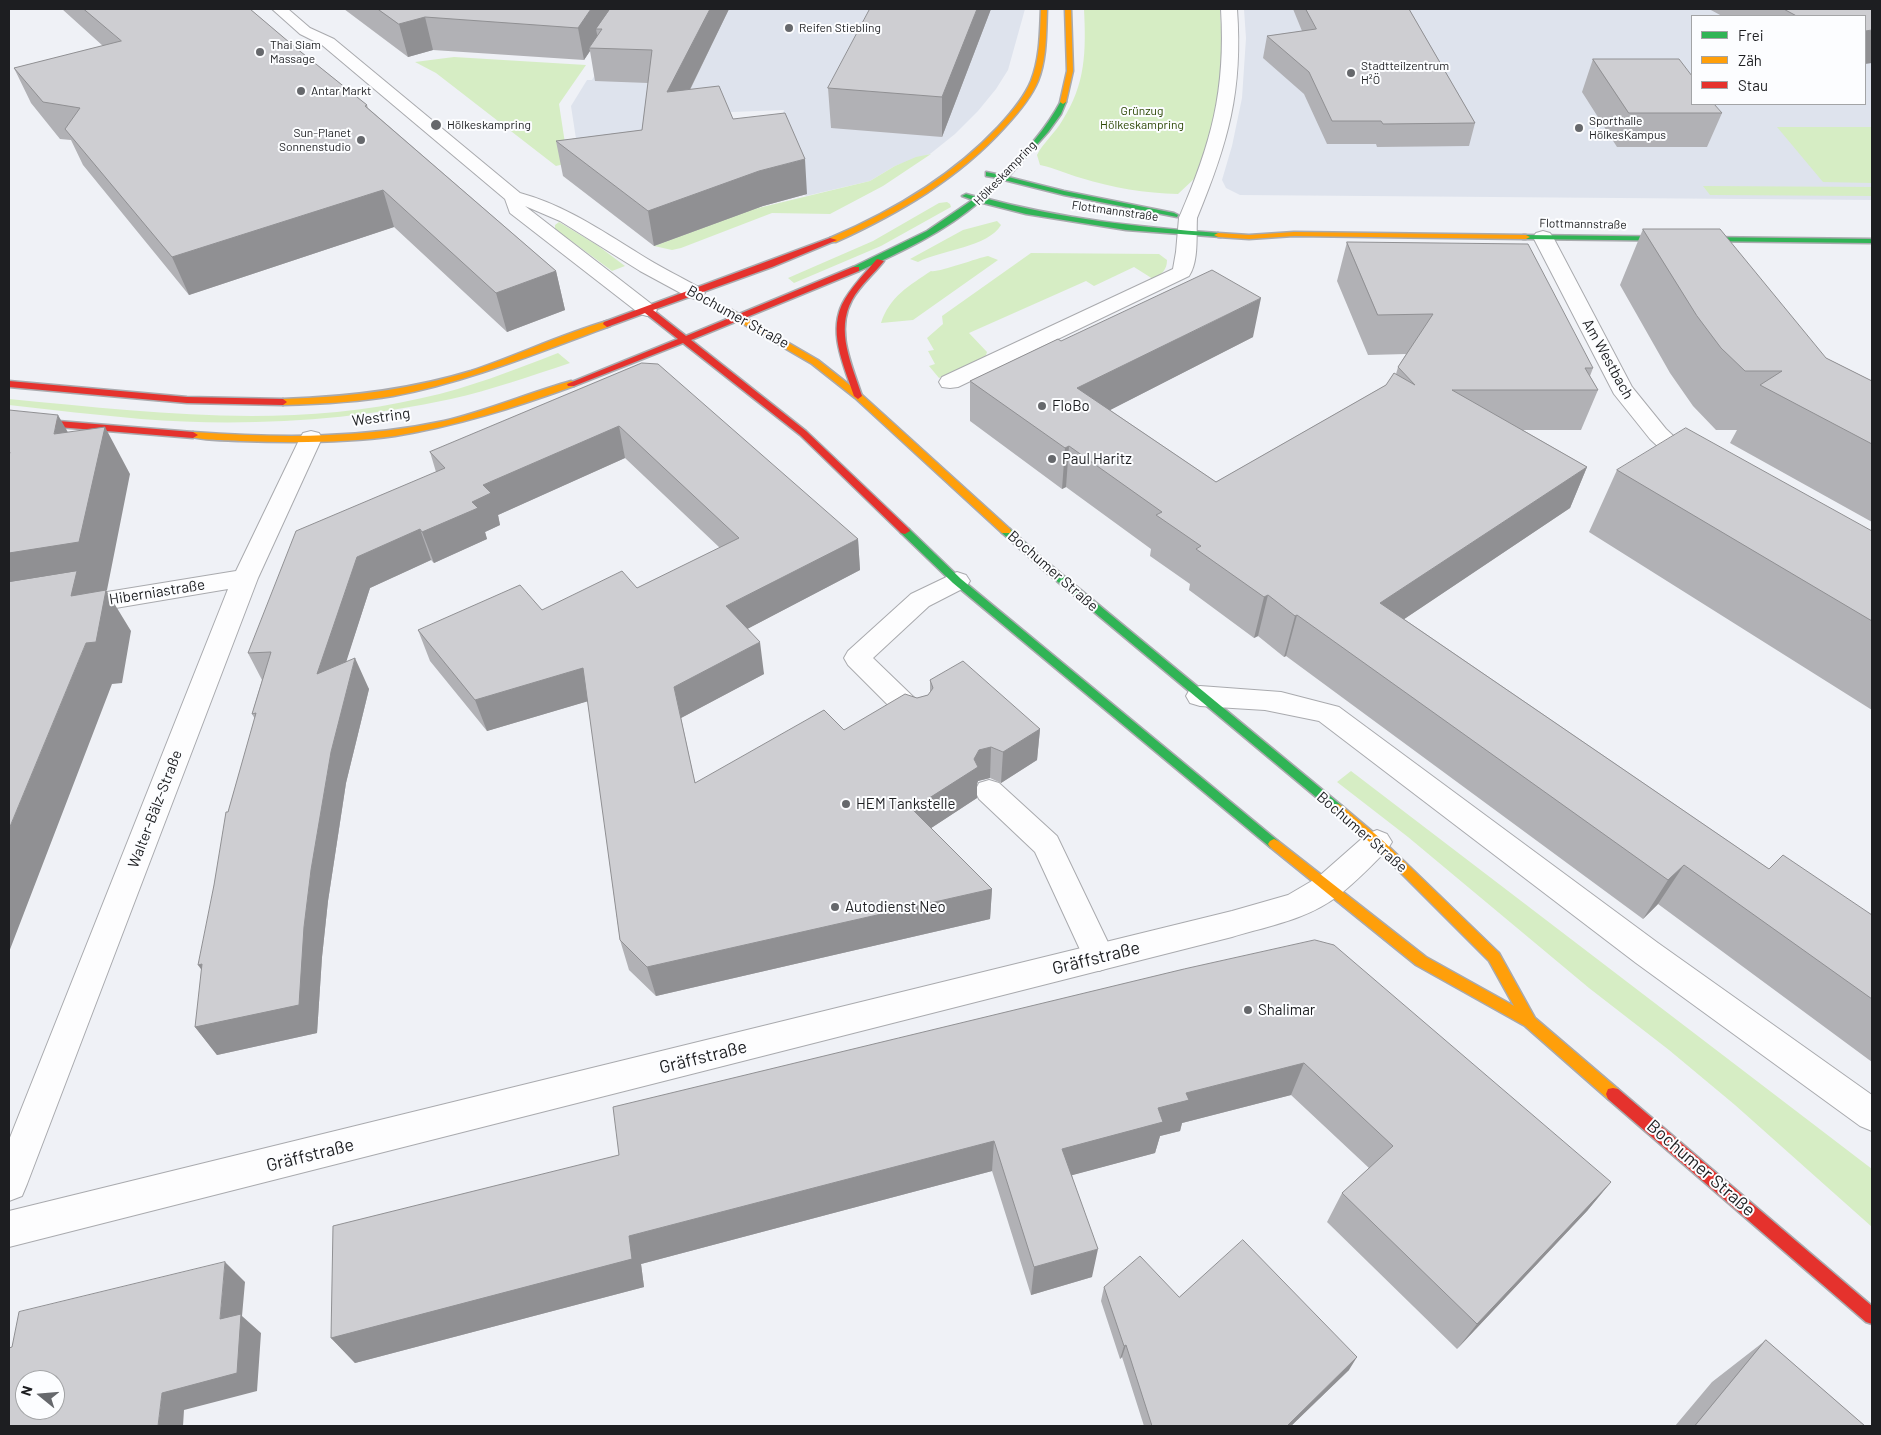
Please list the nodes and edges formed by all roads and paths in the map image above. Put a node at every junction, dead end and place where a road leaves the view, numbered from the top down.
1 (279, 9) edge
2 (1044, 9) edge
3 (1068, 9) edge
4 (1230, 9) edge
5 (325, 23) dead end
6 (328, 42) junction
7 (961, 166) junction
8 (1004, 178) junction
9 (945, 189) junction
10 (514, 197) junction
11 (980, 201) junction
12 (1190, 223) junction
13 (1250, 225) dead end
14 (1294, 234) junction
15 (1543, 237) junction
16 (1872, 242) edge
17 (882, 258) junction
18 (707, 300) junction
19 (647, 310) junction
20 (739, 318) junction
21 (684, 339) junction
22 (950, 382) dead end
23 (9, 384) edge
24 (858, 396) junction
25 (9, 420) edge
26 (311, 438) junction
27 (1709, 480) edge
28 (245, 578) junction
29 (957, 581) junction
30 (9, 616) edge
31 (1200, 696) junction
32 (918, 718) edge
33 (989, 790) dead end
34 (1378, 842) junction
35 (1328, 887) junction
36 (1099, 958) junction
37 (1530, 1022) junction
38 (1872, 1115) edge
39 (9, 1184) edge
40 (9, 1230) edge
41 (1872, 1316) edge

1 - 6 street, Bochumer Straße
2 - 7 main road
3 - 8 main road, Hölkeskampring
4 - 12 street
5 - 6 street
6 - 10 street, Bochumer Straße
7 - 8 main road, Flottmannstraße
7 - 9 main road
8 - 11 main road, Hölkeskampring
8 - 12 main road, Flottmannstraße
9 - 11 main road, Flottmannstraße
9 - 18 main road
10 - 18 street, Bochumer Straße
10 - 19 street, Bochumer Straße
11 - 12 main road, Flottmannstraße
11 - 17 main road, Hölkeskampring
12 - 14 main road, Flottmannstraße
12 - 22 street
13 - 14 main road, Flottmannstraße
14 - 15 main road, Flottmannstraße
15 - 16 main road, Flottmannstraße
15 - 27 street, Am Westbach
17 - 20 main road, Hölkeskampring
17 - 24 main road
18 - 19 main road, Westring
18 - 20 main road, Bochumer Straße
19 - 21 main road, Bochumer Straße
19 - 23 main road, Westring
20 - 21 main road, Westring
20 - 24 main road, Bochumer Straße
21 - 26 main road, Westring
21 - 29 main road, Bochumer Straße
24 - 31 main road, Bochumer Straße
25 - 26 main road, Westring
26 - 28 street, Walter-Bälz-Straße
28 - 30 street, Hiberniastraße
28 - 39 street, Walter-Bälz-Straße
29 - 32 street
29 - 35 main road, Bochumer Straße
31 - 34 main road, Bochumer Straße
31 - 38 street
33 - 36 street
34 - 35 street, Gräffstraße
34 - 37 main road, Bochumer Straße
35 - 36 street, Gräffstraße
35 - 37 main road, Bochumer Straße
36 - 40 street, Gräffstraße
37 - 41 main road, Bochumer Straße

